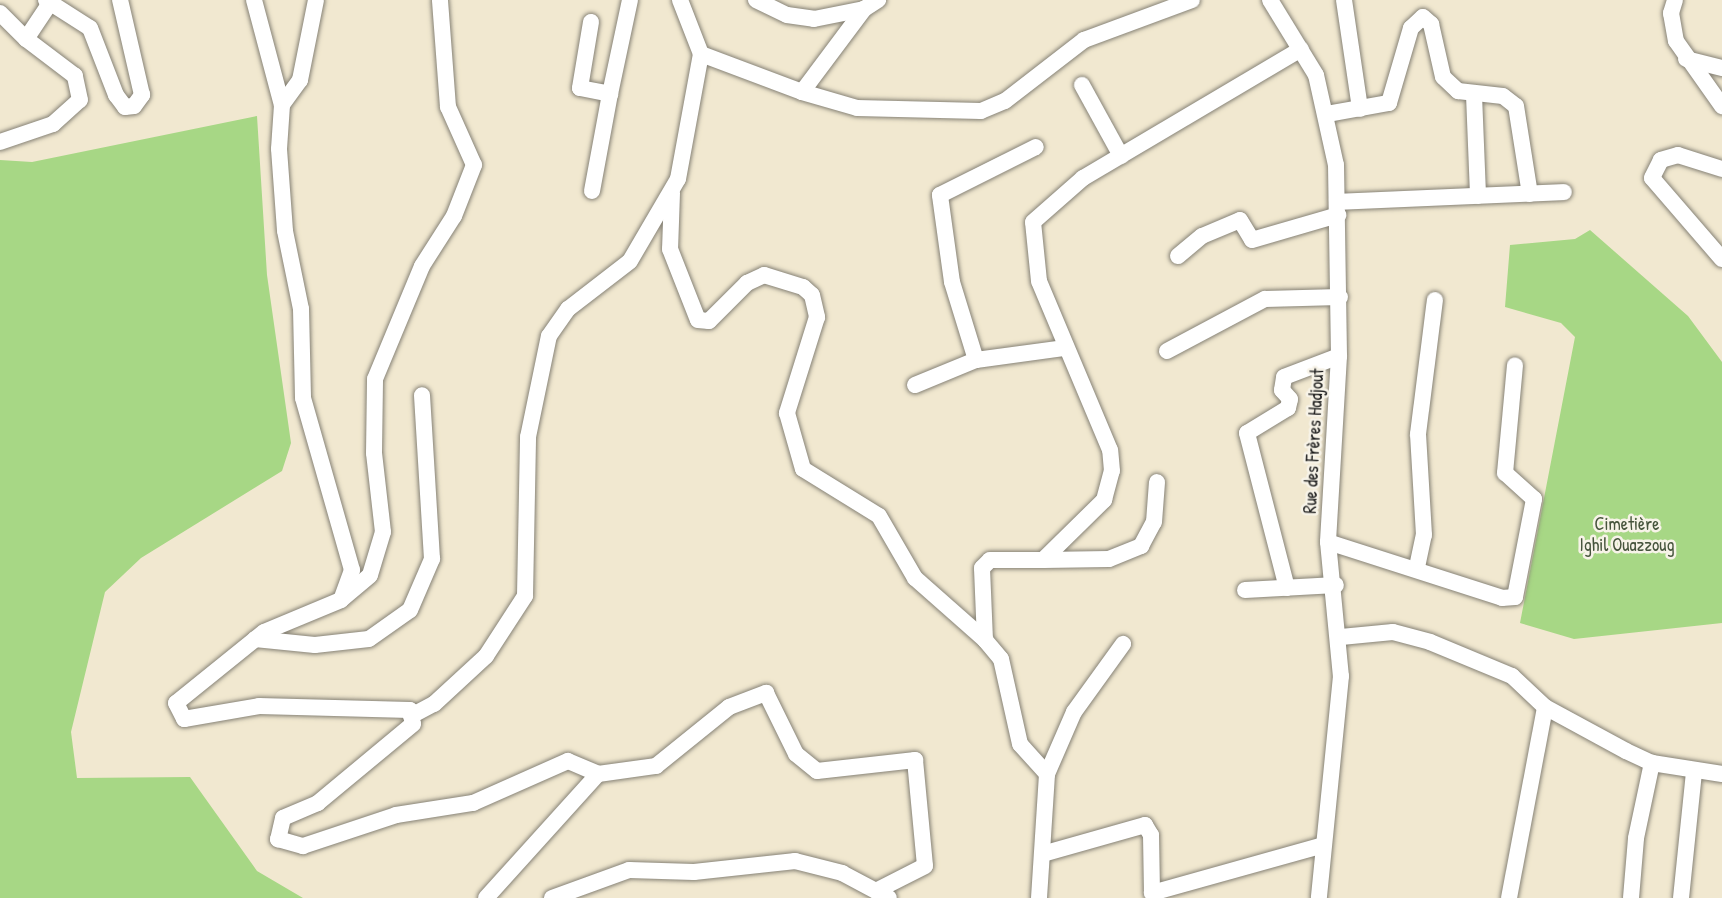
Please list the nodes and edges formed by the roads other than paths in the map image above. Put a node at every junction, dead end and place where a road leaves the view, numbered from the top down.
1 (120, 0) edge
2 (254, 0) edge
3 (316, 0) edge
4 (440, 0) edge
5 (630, 0) edge
6 (680, 0) edge
7 (756, 0) edge
8 (1192, 0) edge
9 (1270, 0) edge
10 (1344, 0) edge
11 (1674, 0) edge
12 (48, 2) edge
13 (871, 5) edge
14 (0, 13) edge
15 (591, 22) dead end
16 (26, 39) junction
17 (1301, 49) junction
18 (701, 54) junction
19 (1686, 59) junction
20 (1722, 68) edge
21 (1082, 85) dead end
22 (802, 92) junction
23 (609, 94) junction
24 (1474, 95) junction
25 (282, 105) junction
26 (1722, 106) edge
27 (1360, 109) junction
28 (1327, 114) junction
29 (0, 142) edge
30 (1036, 147) dead end
31 (1121, 156) junction
32 (1722, 168) edge
33 (672, 190) junction
34 (592, 191) dead end
35 (1564, 192) dead end
36 (1530, 194) junction
37 (1478, 196) junction
38 (1338, 208) junction
39 (1178, 256) dead end
40 (1722, 259) edge
41 (1340, 297) junction
42 (1435, 300) dead end
43 (1065, 348) junction
44 (1167, 351) dead end
45 (1339, 356) junction
46 (976, 360) junction
47 (1515, 365) dead end
48 (915, 385) dead end
49 (422, 395) dead end
50 (1157, 482) dead end
51 (1328, 542) junction
52 (1043, 560) junction
53 (1417, 567) junction
54 (1336, 585) junction
55 (1287, 588) junction
56 (1245, 590) dead end
57 (341, 600) junction
58 (1341, 637) junction
59 (255, 639) junction
60 (985, 640) junction
61 (1123, 644) dead end
62 (1545, 706) junction
63 (411, 716) junction
64 (1652, 762) junction
65 (1694, 772) junction
66 (598, 774) junction
67 (1047, 774) junction
68 (1722, 774) edge
69 (1320, 846) junction
70 (1046, 853) junction
71 (883, 895) edge
72 (486, 898) edge
73 (552, 898) edge
74 (1039, 898) edge
75 (1319, 898) edge
76 (1509, 898) edge
77 (1632, 898) edge
78 (1681, 898) edge

1 - 12 street
2 - 25 street
3 - 25 street
4 - 57 street
5 - 23 street
6 - 18 street
7 - 13 street
8 - 22 street
9 - 17 street, Rue des Frères Hadjout
10 - 27 street
11 - 19 street
12 - 16 street
13 - 22 street
14 - 16 street
15 - 23 street
16 - 29 street
17 - 28 street, Rue des Frères Hadjout
17 - 31 street
18 - 22 street
18 - 33 street
19 - 20 street
19 - 26 street
21 - 31 street
23 - 34 street
24 - 27 street
24 - 36 street
24 - 37 street
25 - 57 street
27 - 28 street
28 - 38 street, Rue des Frères Hadjout
30 - 46 street
31 - 43 street
32 - 40 street
33 - 60 street
33 - 63 street
35 - 36 street
36 - 37 street
37 - 38 street
38 - 39 street
38 - 41 street, Rue des Frères Hadjout
41 - 44 street
41 - 45 street, Rue des Frères Hadjout
42 - 53 street
43 - 46 street
43 - 52 street
45 - 51 street, Rue des Frères Hadjout
45 - 55 street
46 - 48 street
47 - 53 street
49 - 59 street
50 - 52 street
51 - 53 street
51 - 54 street, Rue des Frères Hadjout
52 - 60 street
54 - 55 street
54 - 58 street, Rue des Frères Hadjout
55 - 56 street
57 - 59 street
58 - 62 street
58 - 69 street, Rue des Frères Hadjout
59 - 63 street
60 - 67 street
61 - 67 street
62 - 64 street
62 - 76 street
63 - 66 street
64 - 65 street
64 - 77 street
65 - 68 street
65 - 78 street
66 - 71 street
66 - 72 street
67 - 70 street
69 - 70 street
69 - 75 street, Rue des Frères Hadjout
70 - 74 street
71 - 73 street

